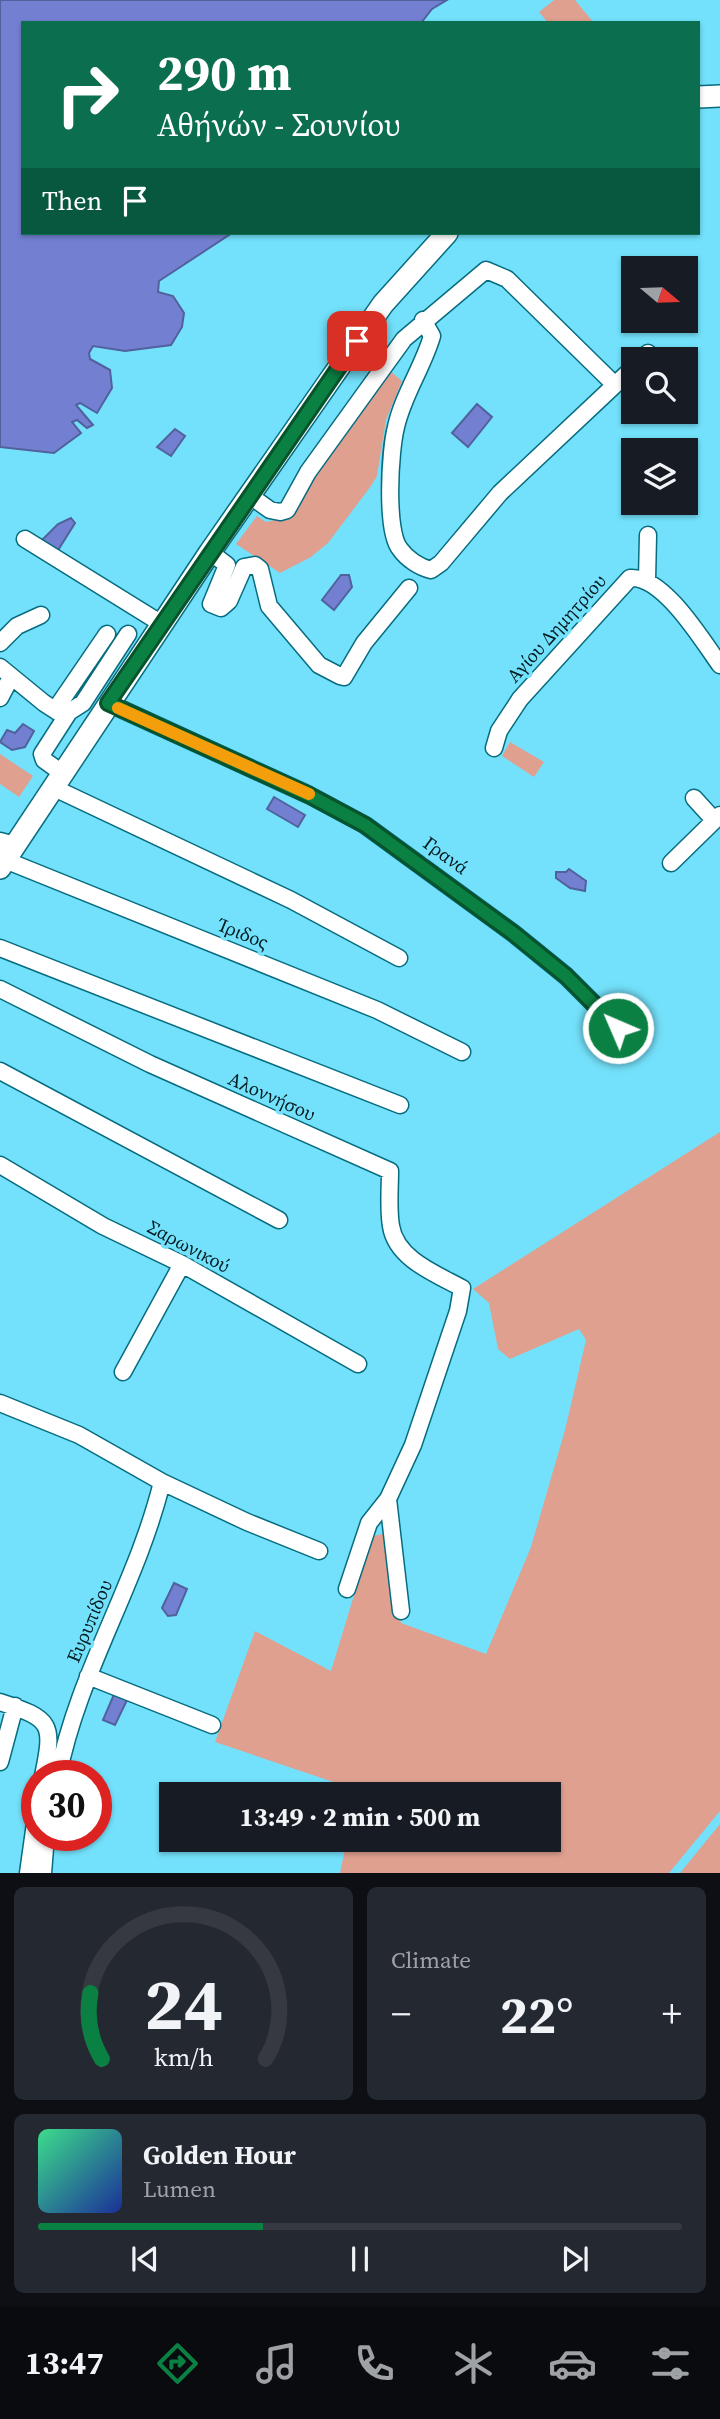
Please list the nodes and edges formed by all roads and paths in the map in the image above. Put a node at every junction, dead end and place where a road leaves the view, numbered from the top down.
1 (720, 96) edge
2 (700, 97) edge
3 (445, 235) edge
4 (423, 320) junction
5 (621, 379) edge
6 (615, 385) junction
7 (249, 495) junction
8 (648, 535) dead end
9 (25, 539) dead end
10 (210, 552) junction
11 (647, 580) junction
12 (409, 588) dead end
13 (41, 615) dead end
14 (162, 624) junction
15 (107, 634) dead end
16 (128, 634) dead end
17 (0, 643) edge
18 (720, 665) edge
19 (5, 672) edge
20 (0, 698) edge
21 (108, 703) junction
22 (61, 714) junction
23 (494, 748) dead end
24 (57, 780) junction
25 (694, 798) dead end
26 (717, 817) edge
27 (5, 853) edge
28 (671, 863) dead end
29 (0, 948) edge
30 (399, 958) dead end
31 (0, 989) edge
32 (618, 1028) dead end
33 (462, 1052) dead end
34 (0, 1071) edge
35 (400, 1105) dead end
36 (0, 1166) edge
37 (279, 1220) dead end
38 (181, 1264) junction
39 (358, 1364) dead end
40 (123, 1372) dead end
41 (0, 1403) edge
42 (162, 1482) junction
43 (388, 1499) junction
44 (319, 1551) dead end
45 (347, 1589) dead end
46 (401, 1611) dead end
47 (88, 1676) junction
48 (7, 1704) edge
49 (212, 1725) dead end
50 (45, 1760) edge
51 (62, 1760) edge
52 (0, 1762) edge
53 (31, 1851) edge
54 (45, 1851) edge
55 (28, 1873) edge
56 (43, 1873) edge

1 - 2 main road
3 - 7 main road
4 - 6 street
4 - 6 street
4 - 7 street
5 - 6 street
7 - 10 main road
8 - 11 street
9 - 14 street
10 - 12 street
10 - 14 main road
11 - 18 street
11 - 23 street, Αγίου Δημητρίου
13 - 17 street
14 - 21 main road
15 - 22 street
16 - 22 street
19 - 20 street
19 - 22 street
21 - 24 main road
21 - 32 street, Γρανά
22 - 24 street
24 - 27 main road
24 - 30 street
25 - 26 street
26 - 28 street
27 - 33 street, Ίριδος
29 - 35 street, Αλοννήσου
31 - 43 street, Αλοννήσου
34 - 37 street
36 - 38 street, Σαρωνικού
38 - 39 street, Σαρωνικού
38 - 40 street
41 - 42 street
42 - 44 street
42 - 47 street, Ευρυπίδου
43 - 45 street
43 - 46 street
47 - 49 street
47 - 51 street, Ευρυπίδου
48 - 50 street
48 - 52 street
53 - 55 street
54 - 56 street

